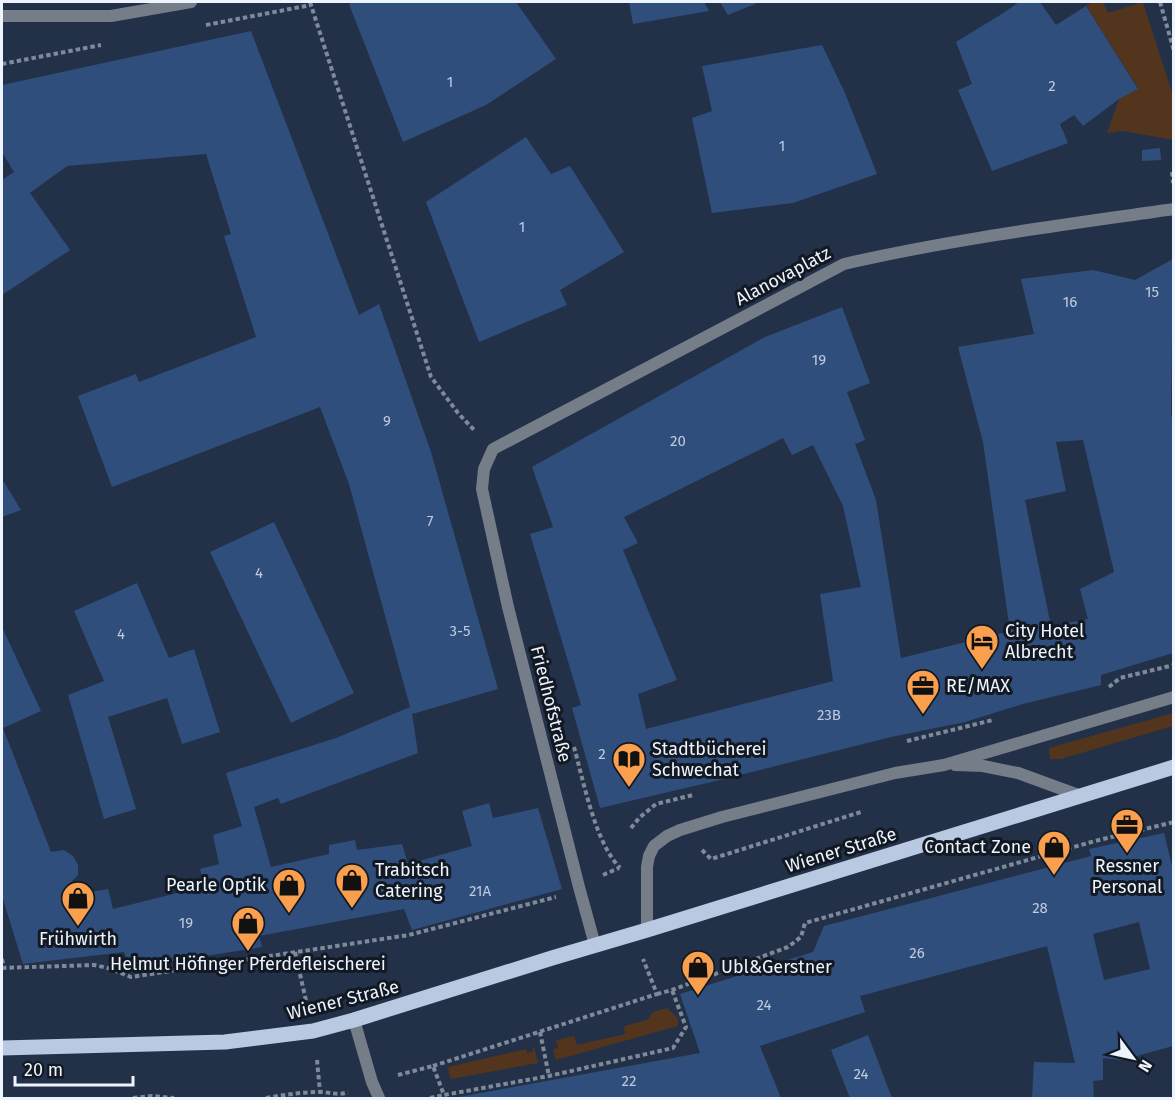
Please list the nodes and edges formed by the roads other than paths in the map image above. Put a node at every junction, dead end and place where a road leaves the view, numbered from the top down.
1 (192, 2) edge
2 (2, 16) edge
3 (1173, 209) edge
4 (484, 469) joint
5 (1173, 697) edge
6 (944, 765) junction
7 (1173, 767) edge
8 (1081, 796) junction
9 (640, 932) junction
10 (595, 945) junction
11 (354, 1020) junction
12 (2, 1048) edge
13 (379, 1098) edge

1 - 2 street
3 - 4 street, Alanovaplatz
4 - 10 street, Friedhofstraße
5 - 6 street
6 - 8 street
6 - 9 street
7 - 8 main road, Wiener Straße
8 - 9 main road, Wiener Straße
9 - 10 main road, Wiener Straße
10 - 11 main road, Wiener Straße
11 - 12 main road, Wiener Straße
11 - 13 street

